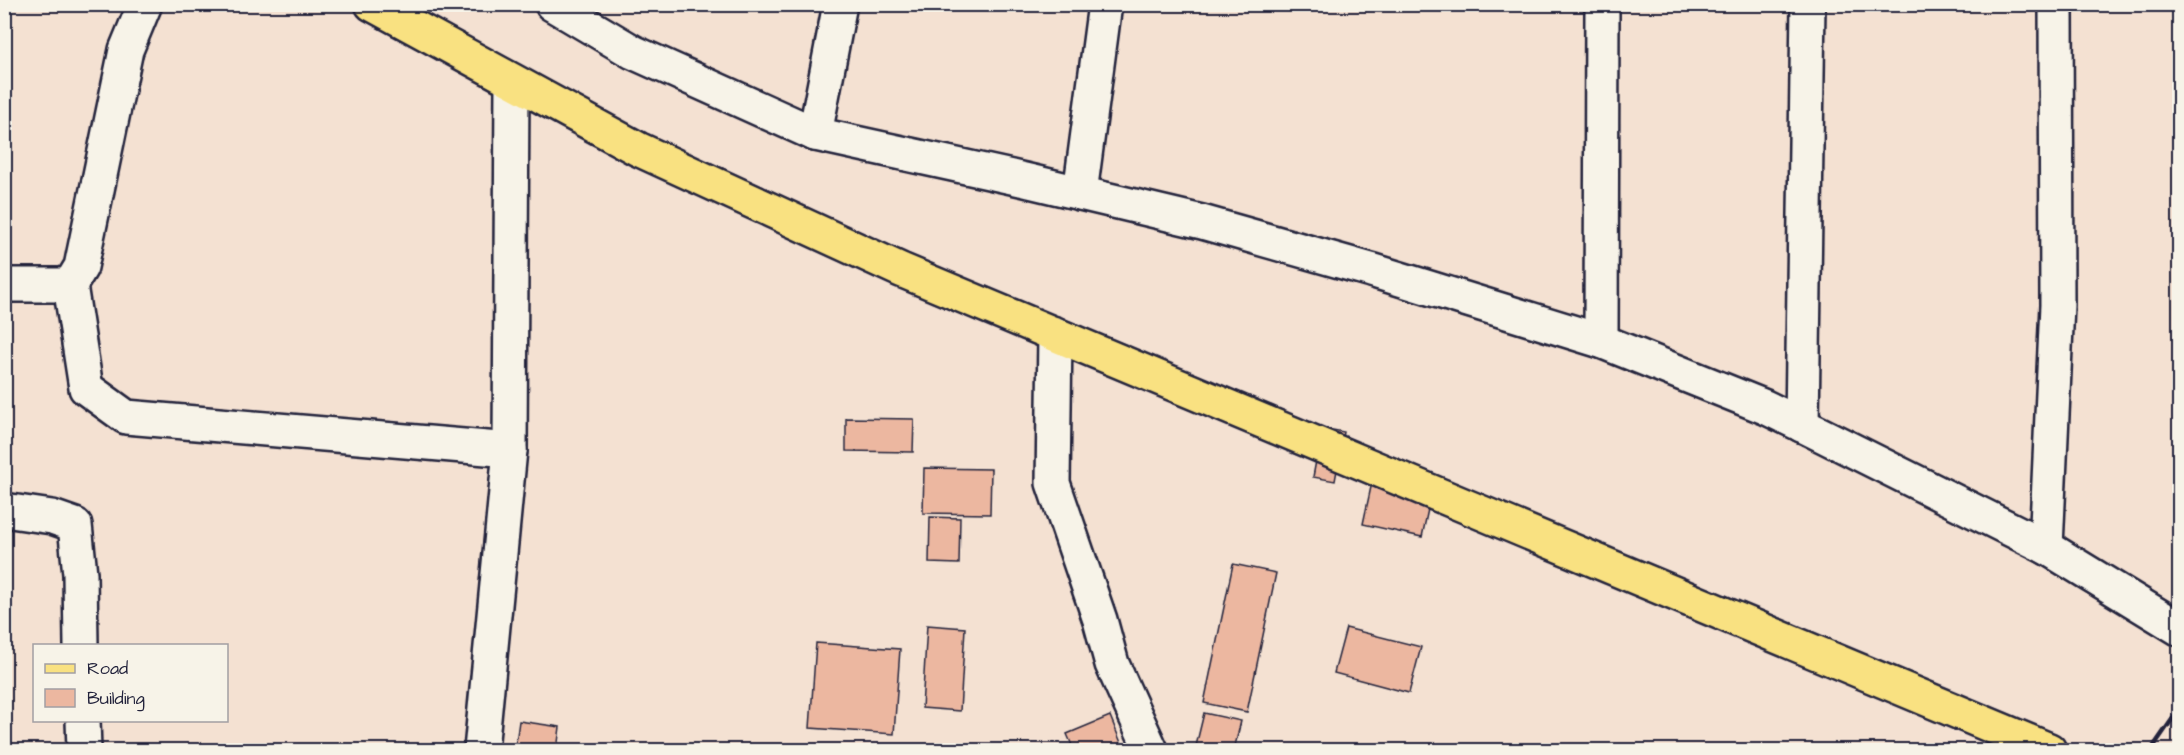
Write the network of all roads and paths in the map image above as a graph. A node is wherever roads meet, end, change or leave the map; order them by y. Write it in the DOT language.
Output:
graph roads {
  1 [pos="145,4"];
  2 [pos="372,4"];
  3 [pos="552,4"];
  4 [pos="840,4"];
  5 [pos="1105,4"];
  6 [pos="1602,4"];
  7 [pos="1808,4"];
  8 [pos="2056,4"];
  9 [pos="512,81"];
  10 [pos="815,134"];
  11 [pos="1080,193"];
  12 [pos="4,285"];
  13 [pos="70,285"];
  14 [pos="1054,334"];
  15 [pos="1601,341"];
  16 [pos="1802,424"];
  17 [pos="510,450"];
  18 [pos="4,510"];
  19 [pos="2046,547"];
  20 [pos="2180,629"];
  21 [pos="81,644"];
  22 [pos="82,722"];
  23 [pos="84,750"];
  24 [pos="481,750"];
  25 [pos="1151,750"];
  26 [pos="2049,750"];
  1 -- 13 [label="street"];
  2 -- 9 [label="main road"];
  3 -- 10 [label="street"];
  4 -- 10 [label="street"];
  5 -- 11 [label="street"];
  6 -- 15 [label="street"];
  7 -- 16 [label="street"];
  8 -- 19 [label="street"];
  9 -- 14 [label="main road"];
  9 -- 17 [label="street"];
  10 -- 11 [label="street"];
  11 -- 15 [label="street"];
  12 -- 13 [label="street"];
  13 -- 17 [label="street"];
  14 -- 25 [label="street"];
  14 -- 26 [label="main road"];
  15 -- 16 [label="street"];
  16 -- 19 [label="street"];
  17 -- 24 [label="street"];
  18 -- 21 [label="street"];
  19 -- 20 [label="street"];
  22 -- 23 [label="street"];
}
